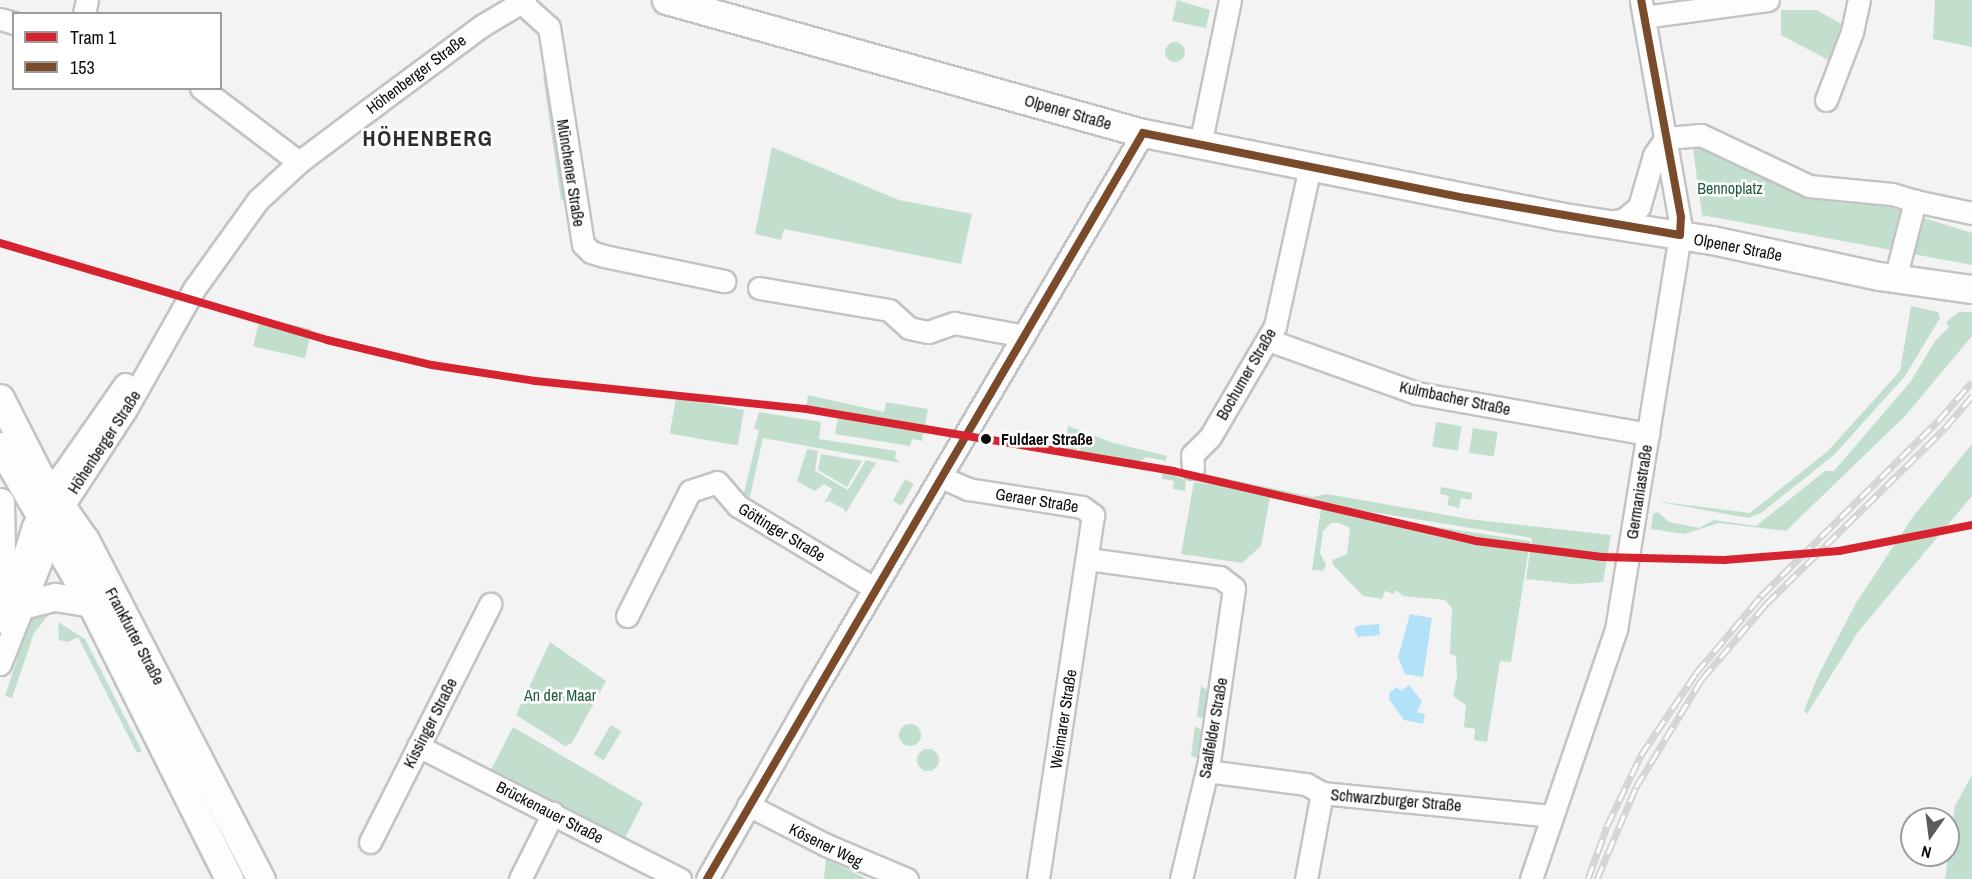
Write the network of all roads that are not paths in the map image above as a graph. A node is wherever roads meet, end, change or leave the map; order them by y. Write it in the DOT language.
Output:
graph roads {
  1 [pos="666,0"];
  2 [pos="1230,0"];
  3 [pos="1768,0"];
  4 [pos="1859,0"];
  5 [pos="524,2"];
  6 [pos="1643,9"];
  7 [pos="204,90"];
  8 [pos="1826,99"];
  9 [pos="1143,133"];
  10 [pos="1666,138"];
  11 [pos="1200,145"];
  12 [pos="299,162"];
  13 [pos="1310,166"];
  14 [pos="1915,201"];
  15 [pos="1972,213"];
  16 [pos="1605,222"];
  17 [pos="1680,235"];
  18 [pos="1895,279"];
  19 [pos="724,281"];
  20 [pos="759,288"];
  21 [pos="1972,289"];
  22 [pos="1024,336"];
  23 [pos="1268,340"];
  24 [pos="0,398"];
  25 [pos="1648,434"];
  26 [pos="0,446"];
  27 [pos="1193,468"];
  28 [pos="941,477"];
  29 [pos="0,502"];
  30 [pos="51,511"];
  31 [pos="1088,559"];
  32 [pos="874,588"];
  33 [pos="91,603"];
  34 [pos="490,604"];
  35 [pos="16,612"];
  36 [pos="627,616"];
  37 [pos="1,662"];
  38 [pos="192,742"];
  39 [pos="418,746"];
  40 [pos="166,754"];
  41 [pos="1207,771"];
  42 [pos="1322,793"];
  43 [pos="748,805"];
  44 [pos="553,813"];
  45 [pos="1551,816"];
  46 [pos="370,842"];
  47 [pos="894,877"];
  48 [pos="228,879"];
  49 [pos="261,879"];
  50 [pos="520,879"];
  51 [pos="680,879"];
  52 [pos="707,879"];
  53 [pos="1038,879"];
  54 [pos="1181,879"];
  55 [pos="1306,879"];
  56 [pos="1531,879"];
  1 -- 9 [label="main road, Olpener Straße"];
  2 -- 11 [label="street"];
  3 -- 6 [label="street"];
  4 -- 8 [label="street"];
  5 -- 12 [label="street, Höhenberger Straße"];
  5 -- 19 [label="street, Münchener Straße"];
  6 -- 10 [label="street, Germaniastraße"];
  7 -- 12 [label="street"];
  9 -- 11 [label="main road, Olpener Straße"];
  9 -- 22 [label="street"];
  10 -- 14 [label="street"];
  10 -- 16 [label="street"];
  10 -- 17 [label="street, Germaniastraße"];
  11 -- 13 [label="main road, Olpener Straße"];
  12 -- 30 [label="street, Höhenberger Straße"];
  13 -- 16 [label="main road, Olpener Straße"];
  13 -- 23 [label="street, Bochumer Straße"];
  14 -- 15 [label="street"];
  14 -- 18 [label="street"];
  16 -- 17 [label="main road, Olpener Straße"];
  17 -- 18 [label="main road, Olpener Straße"];
  17 -- 25 [label="street, Germaniastraße"];
  18 -- 21 [label="main road, Olpener Straße"];
  20 -- 22 [label="street"];
  22 -- 28 [label="street"];
  23 -- 25 [label="street, Kulmbacher Straße"];
  23 -- 27 [label="street, Bochumer Straße"];
  24 -- 30 [label="main road, Frankfurter Straße"];
  25 -- 45 [label="street, Germaniastraße"];
  26 -- 30 [label="main road, Frankfurter Straße"];
  28 -- 31 [label="street, Geraer Straße"];
  28 -- 32 [label="street"];
  29 -- 35 [label="main road"];
  30 -- 33 [label="main road, Frankfurter Straße"];
  30 -- 35 [label="street, Höhenberger Straße"];
  30 -- 38 [label="main road, Frankfurter Straße"];
  31 -- 41 [label="street, Saalfelder Straße"];
  31 -- 53 [label="street, Weimarer Straße"];
  32 -- 36 [label="street, Göttinger Straße"];
  32 -- 43 [label="street"];
  33 -- 35 [label="main road"];
  33 -- 40 [label="main road, Frankfurter Straße"];
  34 -- 39 [label="street, Kissinger Straße"];
  35 -- 37 [label="street, Höhenberger Straße"];
  38 -- 40 [label="main road"];
  38 -- 49 [label="main road, Frankfurter Straße"];
  39 -- 44 [label="street, Brückenauer Straße"];
  39 -- 46 [label="street, Kissinger Straße"];
  40 -- 48 [label="main road, Frankfurter Straße"];
  41 -- 42 [label="street, Schwarzburger Straße"];
  41 -- 54 [label="street, Saalfelder Straße"];
  42 -- 45 [label="street, Schwarzburger Straße"];
  42 -- 55 [label="street"];
  43 -- 47 [label="street, Kösener Weg"];
  43 -- 52 [label="street"];
  44 -- 50 [label="street"];
  44 -- 51 [label="street, Brückenauer Straße"];
  45 -- 56 [label="street, Germaniastraße"];
}
